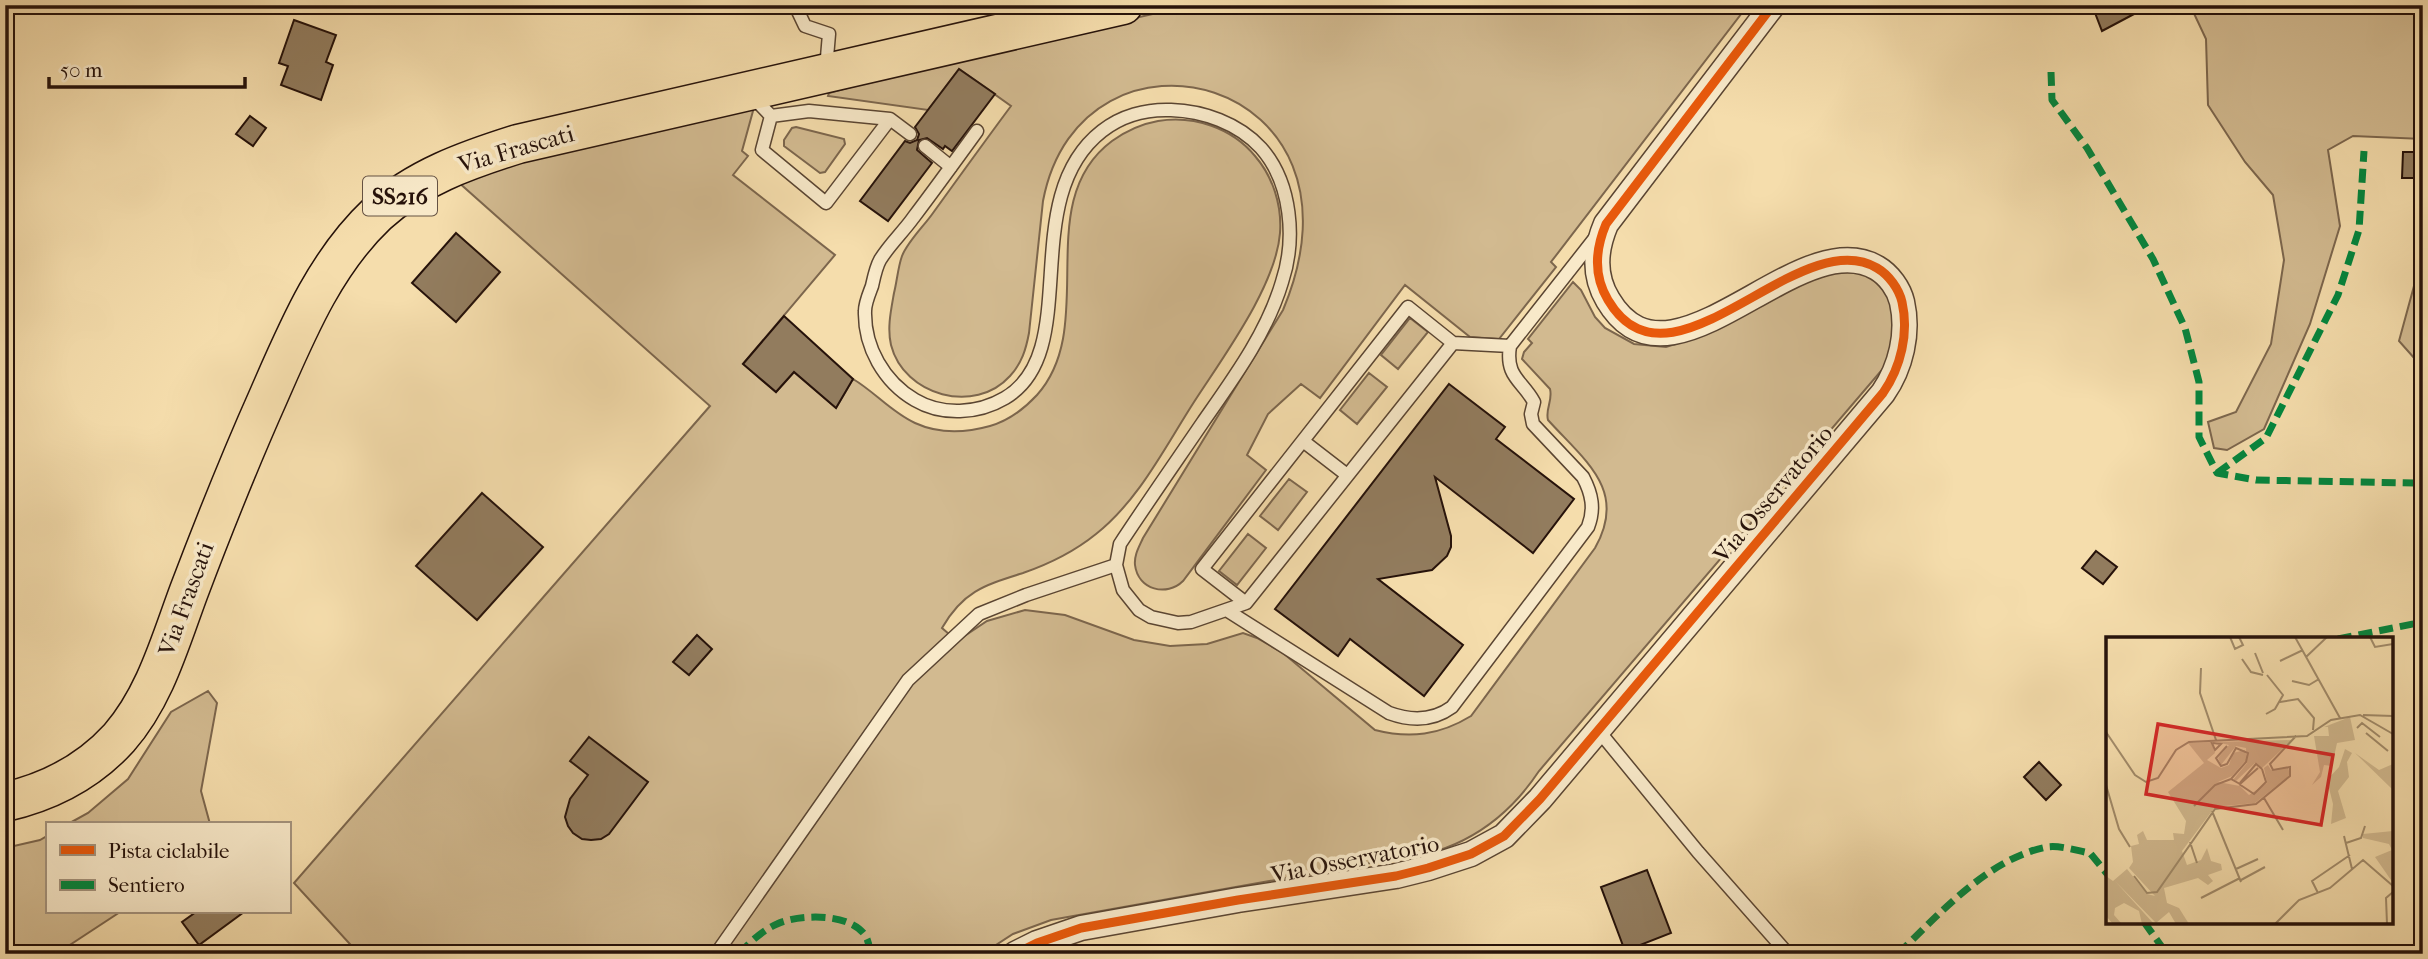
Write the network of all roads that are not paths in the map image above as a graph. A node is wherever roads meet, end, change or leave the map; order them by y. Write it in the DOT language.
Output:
graph roads {
  1 [pos="795,5"];
  2 [pos="1123,5"];
  3 [pos="1773,5"];
  4 [pos="825,73"];
  5 [pos="759,104"];
  6 [pos="890,119"];
  7 [pos="977,131"];
  8 [pos="910,134"];
  9 [pos="925,146"];
  10 [pos="951,167"];
  11 [pos="1606,224"];
  12 [pos="1453,343"];
  13 [pos="1510,346"];
  14 [pos="1303,441"];
  15 [pos="1347,475"];
  16 [pos="1116,565"];
  17 [pos="1246,603"];
  18 [pos="1228,611"];
  19 [pos="1598,730"];
  20 [pos="5,802"];
  21 [pos="716,954"];
  22 [pos="1015,954"];
  23 [pos="1788,954"];
  1 -- 4 [label="lane"];
  2 -- 4 [label="main road, Via Frascati / SS216"];
  3 -- 11 [label="street, Via Osservatorio"];
  4 -- 5 [label="main road, Via Frascati / SS216"];
  5 -- 6 [label="lane"];
  5 -- 6 [label="lane"];
  5 -- 20 [label="main road, Via Frascati / SS216"];
  6 -- 8 [label="lane"];
  7 -- 10 [label="lane"];
  9 -- 10 [label="lane"];
  10 -- 16 [label="lane"];
  11 -- 13 [label="lane"];
  11 -- 19 [label="street, Via Osservatorio"];
  12 -- 13 [label="lane"];
  12 -- 14 [label="lane"];
  12 -- 15 [label="lane"];
  13 -- 18 [label="lane"];
  14 -- 15 [label="lane"];
  14 -- 17 [label="lane"];
  15 -- 17 [label="lane"];
  16 -- 18 [label="lane"];
  16 -- 21 [label="lane"];
  17 -- 18 [label="lane"];
  19 -- 22 [label="street, Via Osservatorio"];
  19 -- 23 [label="lane"];
}
